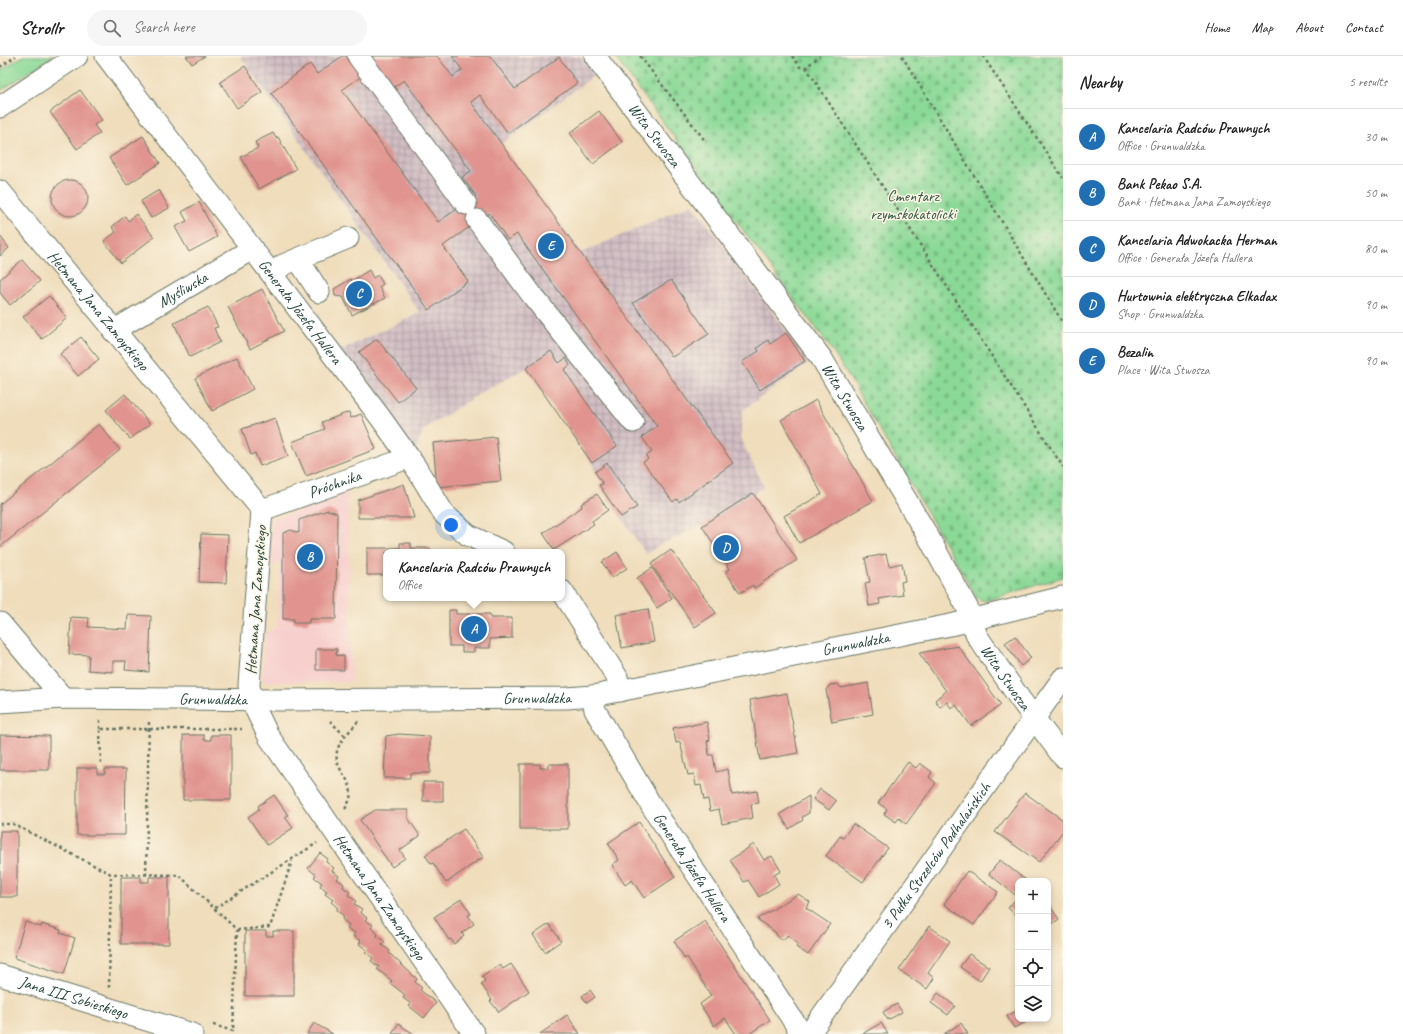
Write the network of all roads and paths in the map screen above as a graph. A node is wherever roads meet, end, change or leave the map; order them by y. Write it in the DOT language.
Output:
graph roads {
  1 [pos="16,56"];
  2 [pos="77,56"];
  3 [pos="106,56"];
  4 [pos="358,56"];
  5 [pos="595,56"];
  6 [pos="640,56"];
  7 [pos="792,56"];
  8 [pos="820,56"];
  9 [pos="902,56"];
  10 [pos="983,56"];
  11 [pos="0,67"];
  12 [pos="806,67"];
  13 [pos="0,107"];
  14 [pos="706,142"];
  15 [pos="1063,178"];
  16 [pos="0,191"];
  17 [pos="348,238"];
  18 [pos="252,249"];
  19 [pos="298,259"];
  20 [pos="272,274"];
  21 [pos="319,292"];
  22 [pos="1063,323"];
  23 [pos="113,331"];
  24 [pos="632,422"];
  25 [pos="408,458"];
  26 [pos="1063,467"];
  27 [pos="262,510"];
  28 [pos="498,549"];
  29 [pos="565,596"];
  30 [pos="1063,597"];
  31 [pos="971,621"];
  32 [pos="0,623"];
  33 [pos="1063,678"];
  34 [pos="620,691"];
  35 [pos="593,696"];
  36 [pos="63,698"];
  37 [pos="251,700"];
  38 [pos="0,702"];
  39 [pos="149,715"];
  40 [pos="328,718"];
  41 [pos="1035,718"];
  42 [pos="360,720"];
  43 [pos="248,729"];
  44 [pos="149,730"];
  45 [pos="346,737"];
  46 [pos="1063,757"];
  47 [pos="101,764"];
  48 [pos="0,824"];
  49 [pos="327,834"];
  50 [pos="292,860"];
  51 [pos="111,874"];
  52 [pos="146,875"];
  53 [pos="215,908"];
  54 [pos="236,930"];
  55 [pos="0,975"];
  56 [pos="109,992"];
  57 [pos="233,1031"];
  58 [pos="192,1034"];
  59 [pos="474,1034"];
  60 [pos="802,1034"];
  61 [pos="809,1034"];
  1 -- 11 [label="path"];
  2 -- 13 [label="street"];
  3 -- 18 [label="street, Generała Józefa Hallera"];
  4 -- 24 [label="street"];
  5 -- 31 [label="street, Wita Stwosza"];
  6 -- 14 [label="path"];
  7 -- 12 [label="path"];
  8 -- 12 [label="path"];
  9 -- 22 [label="path"];
  10 -- 15 [label="path"];
  12 -- 26 [label="path"];
  16 -- 23 [label="street, Hetmana Jana Zamoyskiego"];
  17 -- 19 [label="street"];
  18 -- 20 [label="street, Generała Józefa Hallera"];
  18 -- 23 [label="street, Myśliwska"];
  19 -- 20 [label="street"];
  19 -- 21 [label="street"];
  20 -- 25 [label="street, Generała Józefa Hallera"];
  23 -- 27 [label="street, Hetmana Jana Zamoyskiego"];
  25 -- 27 [label="street, Próchnika"];
  25 -- 28 [label="street, Generała Józefa Hallera"];
  27 -- 37 [label="street, Hetmana Jana Zamoyskiego"];
  29 -- 34 [label="street"];
  30 -- 31 [label="street, Grunwaldzka"];
  31 -- 34 [label="street, Grunwaldzka"];
  31 -- 41 [label="street, Wita Stwosza"];
  32 -- 36 [label="street"];
  33 -- 41 [label="street, 3 Pułku Strzelców Podhalańskich"];
  34 -- 35 [label="street, Grunwaldzka"];
  35 -- 37 [label="street, Grunwaldzka"];
  35 -- 60 [label="street, Generała Józefa Hallera"];
  36 -- 37 [label="street, Grunwaldzka"];
  36 -- 38 [label="street, Grunwaldzka"];
  37 -- 49 [label="street, Hetmana Jana Zamoyskiego"];
  39 -- 44 [label="path"];
  40 -- 45 [label="path"];
  41 -- 46 [label="street, Wita Stwosza"];
  41 -- 61 [label="street, 3 Pułku Strzelców Podhalańskich"];
  42 -- 45 [label="path"];
  43 -- 44 [label="path"];
  44 -- 47 [label="path"];
  44 -- 52 [label="path"];
  45 -- 49 [label="path"];
  48 -- 51 [label="path"];
  49 -- 50 [label="path"];
  49 -- 59 [label="street, Hetmana Jana Zamoyskiego"];
  50 -- 53 [label="path"];
  50 -- 54 [label="path"];
  51 -- 52 [label="path"];
  51 -- 56 [label="path"];
  52 -- 53 [label="path"];
  53 -- 54 [label="path"];
  54 -- 57 [label="path"];
  55 -- 58 [label="street, Jana III Sobieskiego"];
}
